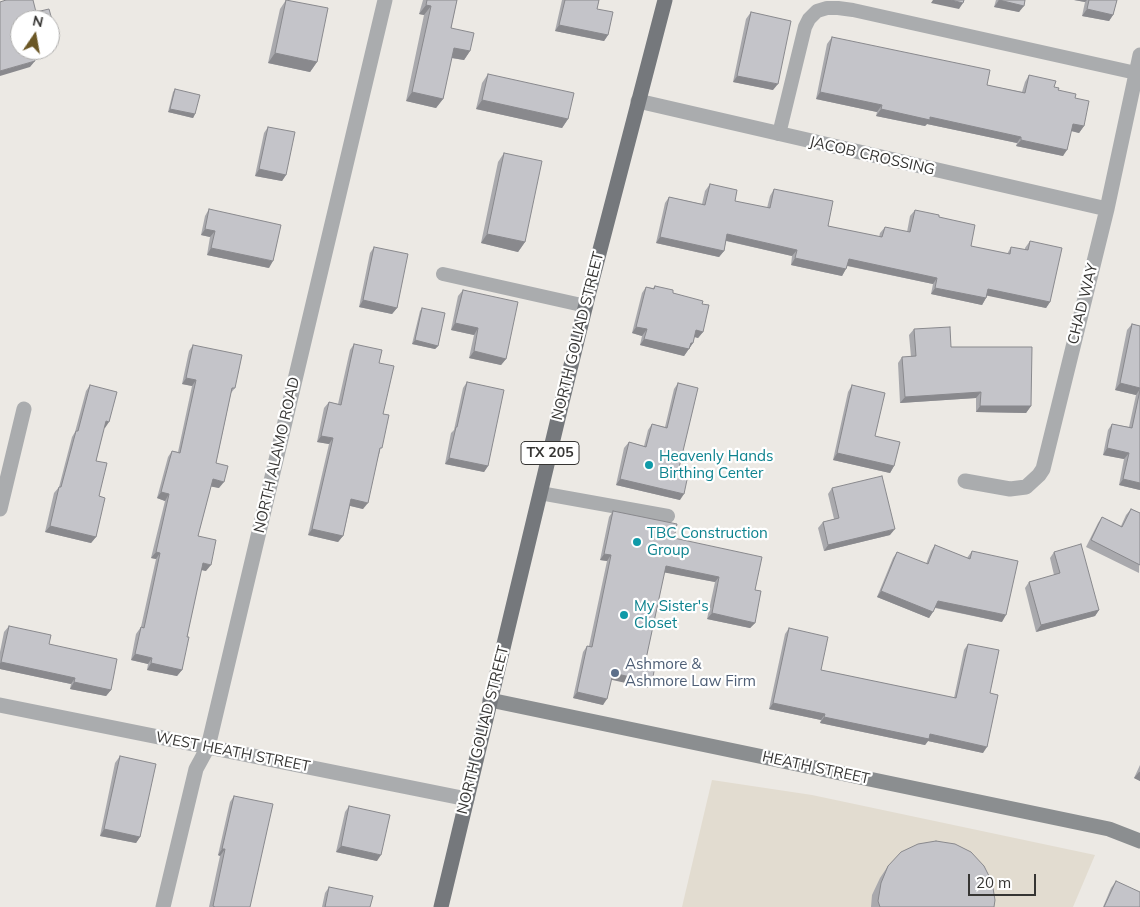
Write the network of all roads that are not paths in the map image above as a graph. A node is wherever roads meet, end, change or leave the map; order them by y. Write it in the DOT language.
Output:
graph roads {
  1 [pos="385,0"];
  2 [pos="664,0"];
  3 [pos="1140,55"];
  4 [pos="1136,73"];
  5 [pos="638,101"];
  6 [pos="779,134"];
  7 [pos="1107,209"];
  8 [pos="443,274"];
  9 [pos="586,306"];
  10 [pos="24,409"];
  11 [pos="965,481"];
  12 [pos="540,493"];
  13 [pos="0,509"];
  14 [pos="668,516"];
  15 [pos="490,700"];
  16 [pos="0,705"];
  17 [pos="208,747"];
  18 [pos="467,799"];
  19 [pos="1140,841"];
  20 [pos="163,907"];
  21 [pos="440,907"];
  1 -- 17 [label="street, NORTH ALAMO ROAD"];
  2 -- 5 [label="main road, NORTH GOLIAD STREET / TX 205"];
  3 -- 4 [label="street, CHAD WAY"];
  4 -- 6 [label="lane"];
  4 -- 7 [label="street, CHAD WAY"];
  5 -- 6 [label="street, JACOB CROSSING"];
  5 -- 9 [label="main road, NORTH GOLIAD STREET / TX 205"];
  6 -- 7 [label="street, JACOB CROSSING"];
  7 -- 11 [label="street, CHAD WAY"];
  8 -- 9 [label="lane"];
  9 -- 12 [label="main road, NORTH GOLIAD STREET / TX 205"];
  10 -- 13 [label="street"];
  12 -- 14 [label="lane"];
  12 -- 15 [label="main road, NORTH GOLIAD STREET / TX 205"];
  15 -- 18 [label="main road, NORTH GOLIAD STREET / TX 205"];
  15 -- 19 [label="street, HEATH STREET"];
  16 -- 17 [label="street, WEST HEATH STREET"];
  17 -- 18 [label="street, WEST HEATH STREET"];
  17 -- 20 [label="street, NORTH ALAMO ROAD"];
  18 -- 21 [label="main road, NORTH GOLIAD STREET / TX 205"];
}
